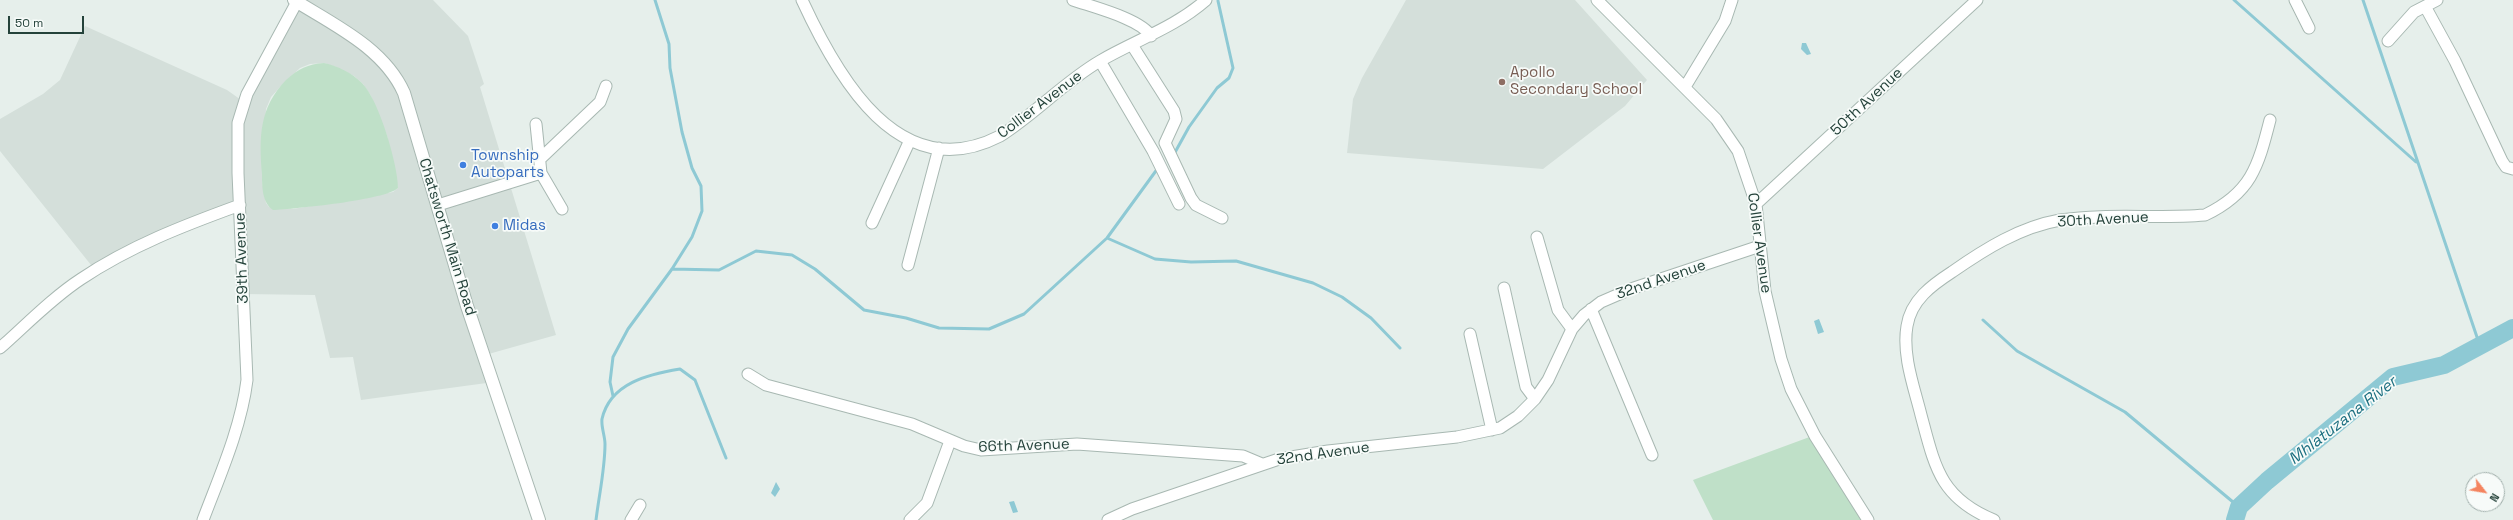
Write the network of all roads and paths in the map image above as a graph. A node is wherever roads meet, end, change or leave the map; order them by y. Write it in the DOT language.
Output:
graph roads {
  1 [pos="802,0"];
  2 [pos="1073,0"];
  3 [pos="1206,0"];
  4 [pos="1596,0"];
  5 [pos="1732,0"];
  6 [pos="1978,0"];
  7 [pos="2295,0"];
  8 [pos="2437,0"];
  9 [pos="296,1"];
  10 [pos="2426,8"];
  11 [pos="2309,28"];
  12 [pos="1151,36"];
  13 [pos="2388,42"];
  14 [pos="1132,45"];
  15 [pos="1100,61"];
  16 [pos="606,86"];
  17 [pos="1685,87"];
  18 [pos="2270,120"];
  19 [pos="536,124"];
  20 [pos="910,140"];
  21 [pos="939,148"];
  22 [pos="540,159"];
  23 [pos="2513,169"];
  24 [pos="541,173"];
  25 [pos="1179,204"];
  26 [pos="1756,204"];
  27 [pos="240,205"];
  28 [pos="438,206"];
  29 [pos="562,208"];
  30 [pos="1222,218"];
  31 [pos="872,223"];
  32 [pos="1538,237"];
  33 [pos="1760,246"];
  34 [pos="908,265"];
  35 [pos="1504,288"];
  36 [pos="1591,309"];
  37 [pos="1572,329"];
  38 [pos="1470,334"];
  39 [pos="0,348"];
  40 [pos="748,374"];
  41 [pos="1536,399"];
  42 [pos="1492,430"];
  43 [pos="950,441"];
  44 [pos="1652,455"];
  45 [pos="1262,464"];
  46 [pos="640,505"];
  47 [pos="202,520"];
  48 [pos="539,520"];
  49 [pos="631,520"];
  50 [pos="910,520"];
  51 [pos="1108,520"];
  52 [pos="1868,520"];
  53 [pos="1994,520"];
  1 -- 20 [label="street, Collier Avenue"];
  2 -- 12 [label="street"];
  3 -- 12 [label="street, Collier Avenue"];
  4 -- 17 [label="street, Collier Avenue"];
  5 -- 17 [label="street"];
  6 -- 26 [label="street, 50th Avenue"];
  7 -- 11 [label="street"];
  8 -- 10 [label="street"];
  9 -- 27 [label="street, 39th Avenue"];
  9 -- 28 [label="street, Chatsworth Main Road"];
  10 -- 13 [label="street"];
  10 -- 23 [label="street"];
  12 -- 14 [label="street, Collier Avenue"];
  14 -- 15 [label="street, Collier Avenue"];
  14 -- 30 [label="street"];
  15 -- 21 [label="street, Collier Avenue"];
  15 -- 25 [label="street"];
  16 -- 22 [label="street"];
  17 -- 26 [label="street, Collier Avenue"];
  18 -- 53 [label="street, 30th Avenue"];
  19 -- 22 [label="street"];
  20 -- 21 [label="street, Collier Avenue"];
  20 -- 31 [label="street"];
  21 -- 34 [label="street"];
  22 -- 24 [label="street"];
  24 -- 28 [label="street"];
  24 -- 29 [label="street"];
  26 -- 33 [label="street, Collier Avenue"];
  27 -- 39 [label="street"];
  27 -- 47 [label="street, 39th Avenue"];
  28 -- 48 [label="street, Chatsworth Main Road"];
  32 -- 37 [label="street"];
  33 -- 36 [label="street, 32nd Avenue"];
  33 -- 52 [label="street, Collier Avenue"];
  35 -- 41 [label="street"];
  36 -- 37 [label="street, 32nd Avenue"];
  36 -- 44 [label="street"];
  37 -- 41 [label="street, 32nd Avenue"];
  38 -- 42 [label="street"];
  40 -- 43 [label="street, 66th Avenue"];
  41 -- 42 [label="street, 32nd Avenue"];
  42 -- 45 [label="street, 32nd Avenue"];
  43 -- 45 [label="street, 66th Avenue"];
  43 -- 50 [label="street"];
  45 -- 51 [label="street, 32nd Avenue"];
  46 -- 49 [label="street"];
}
